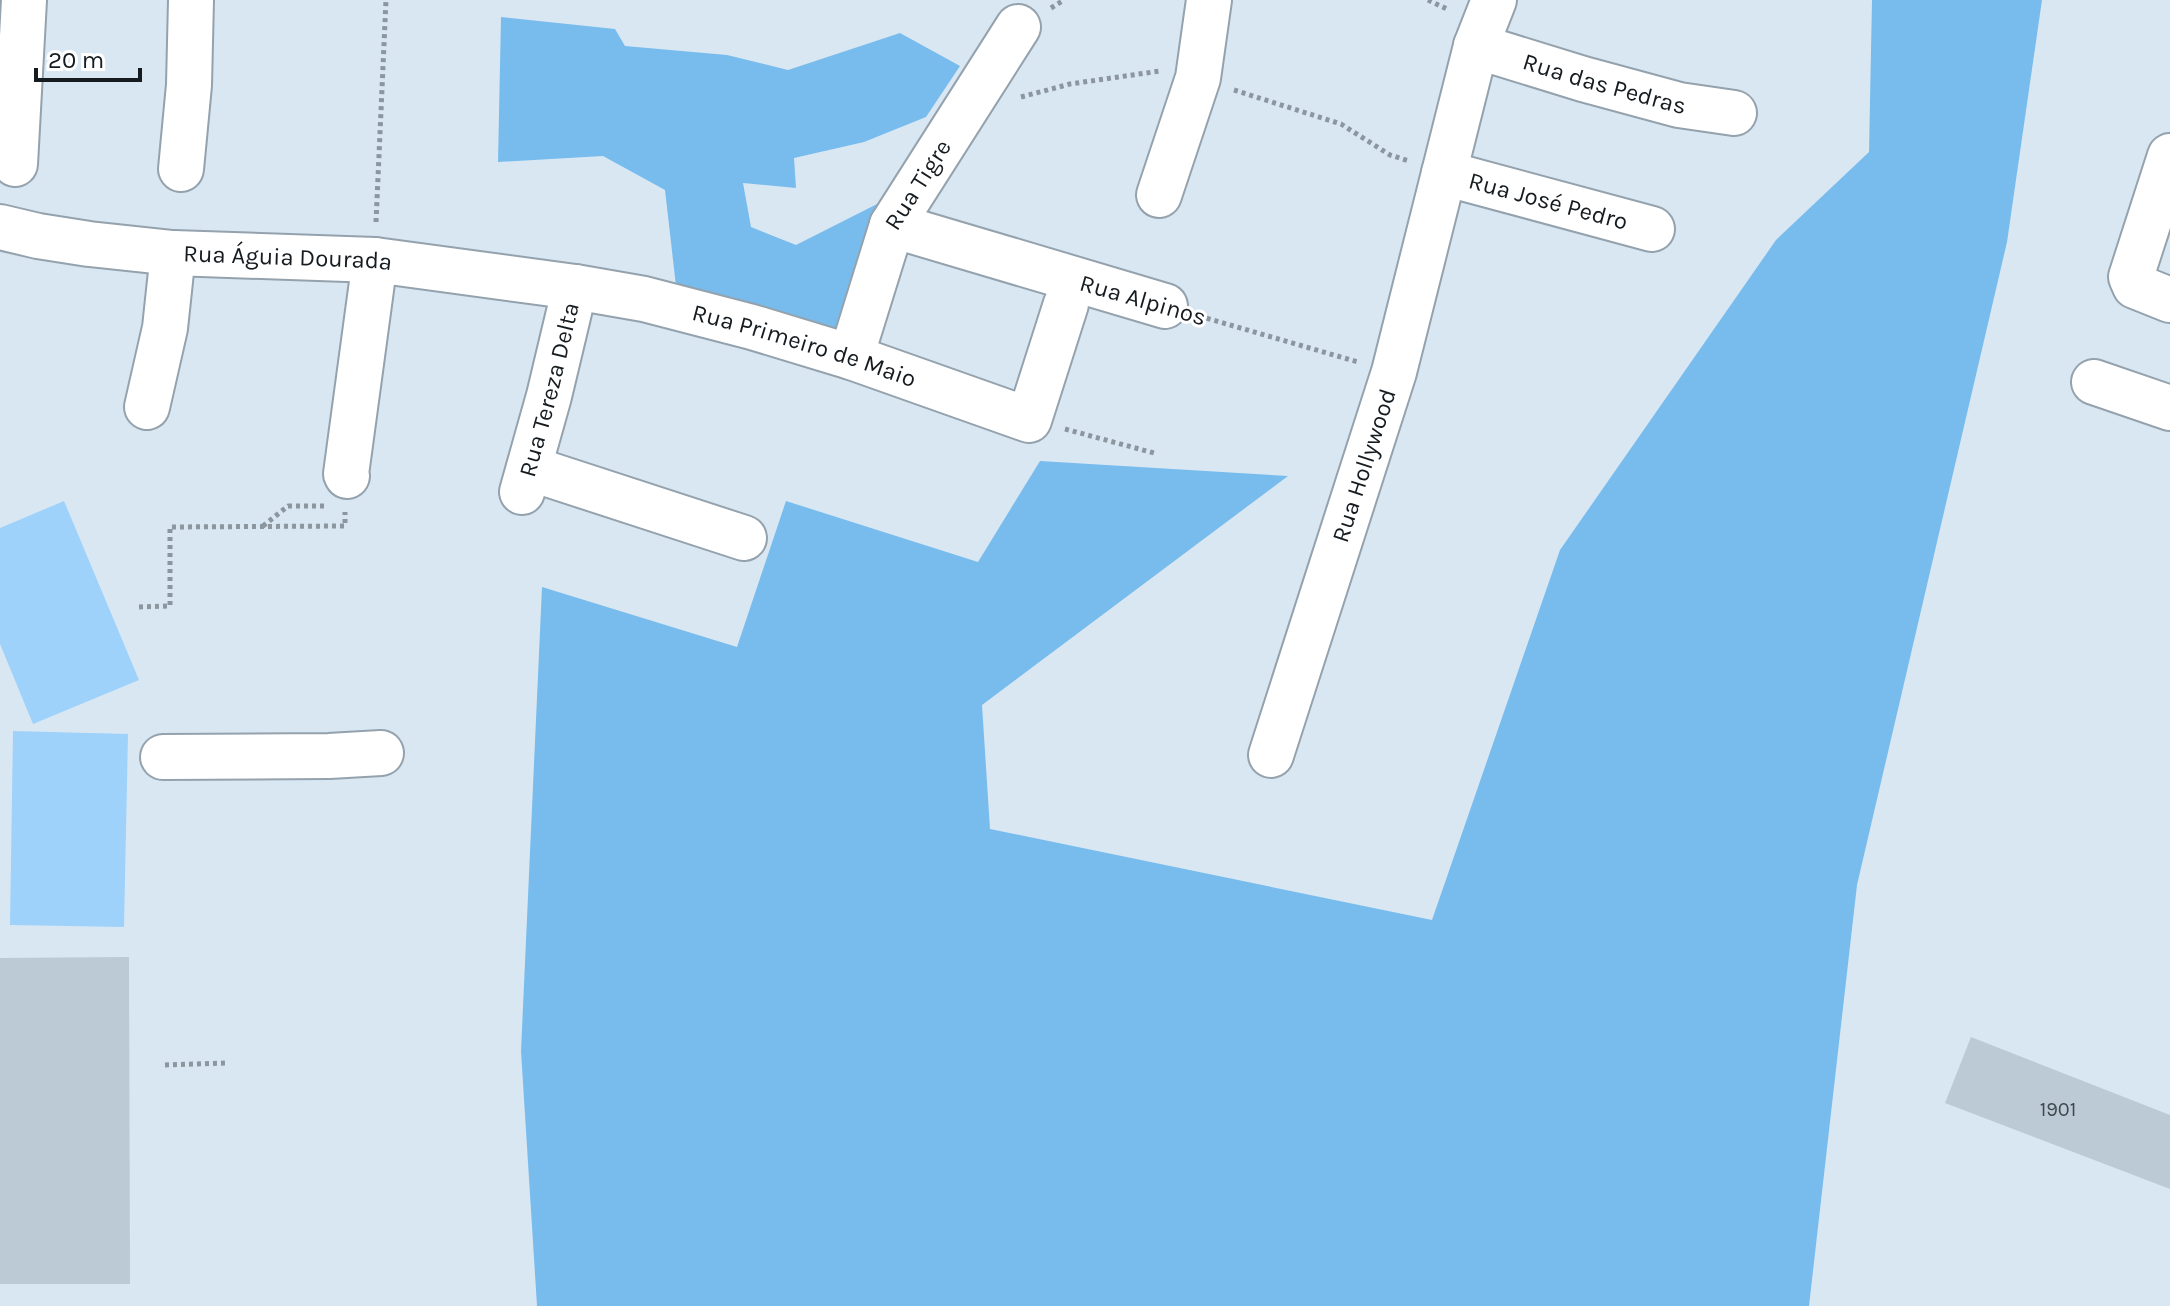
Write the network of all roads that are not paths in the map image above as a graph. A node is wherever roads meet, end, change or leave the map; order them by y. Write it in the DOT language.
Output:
graph roads {
  1 [pos="24,0"];
  2 [pos="191,0"];
  3 [pos="1209,0"];
  4 [pos="1494,0"];
  5 [pos="1018,27"];
  6 [pos="1476,46"];
  7 [pos="1734,113"];
  8 [pos="2170,156"];
  9 [pos="15,164"];
  10 [pos="181,169"];
  11 [pos="1444,173"];
  12 [pos="1159,195"];
  13 [pos="892,225"];
  14 [pos="0,227"];
  15 [pos="1652,229"];
  16 [pos="173,253"];
  17 [pos="375,260"];
  18 [pos="575,287"];
  19 [pos="2170,300"];
  20 [pos="1066,304"];
  21 [pos="1165,306"];
  22 [pos="851,357"];
  23 [pos="2094,382"];
  24 [pos="147,407"];
  25 [pos="2170,408"];
  26 [pos="339,491"];
  27 [pos="744,538"];
  28 [pos="381,753"];
  29 [pos="1271,755"];
  30 [pos="163,757"];
  1 -- 9 [label="street"];
  2 -- 10 [label="street"];
  3 -- 12 [label="street"];
  4 -- 6 [label="street, Rua Hollywood"];
  5 -- 13 [label="street, Rua Tigre"];
  6 -- 7 [label="street, Rua das Pedras"];
  6 -- 11 [label="street, Rua Hollywood"];
  8 -- 19 [label="street"];
  11 -- 15 [label="street, Rua José Pedro"];
  11 -- 29 [label="street, Rua Hollywood"];
  13 -- 21 [label="street, Rua Alpinos"];
  13 -- 22 [label="street, Rua Tigre"];
  14 -- 16 [label="street, Rua Águia Dourada"];
  16 -- 17 [label="street, Rua Águia Dourada"];
  16 -- 24 [label="street"];
  17 -- 18 [label="street, Rua Águia Dourada"];
  17 -- 26 [label="street"];
  18 -- 22 [label="street, Rua Primeiro de Maio"];
  18 -- 27 [label="street, Rua Tereza Delta"];
  20 -- 22 [label="street, Rua Primeiro de Maio"];
  23 -- 25 [label="street"];
  28 -- 30 [label="street"];
}
